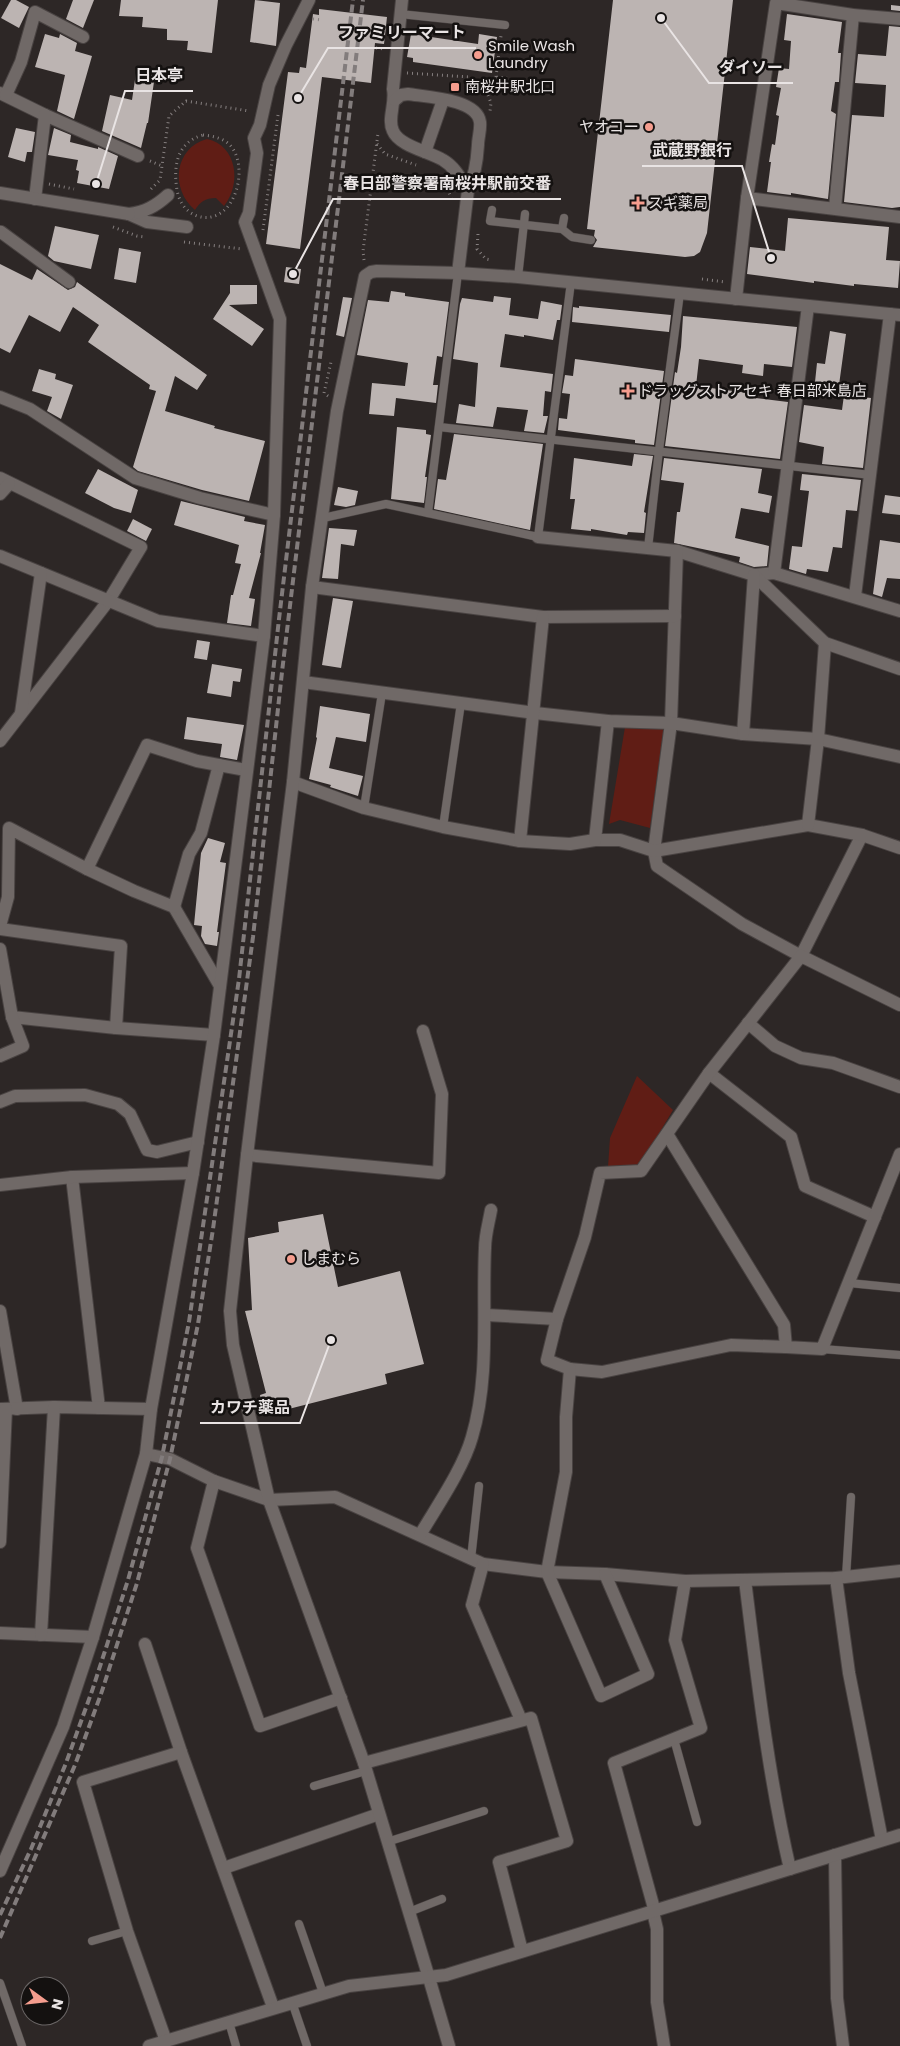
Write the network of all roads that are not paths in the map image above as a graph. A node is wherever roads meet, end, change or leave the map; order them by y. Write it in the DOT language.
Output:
graph roads {
  1 [pos="402,0"];
  2 [pos="311,6"];
  3 [pos="400,14"];
  4 [pos="853,15"];
  5 [pos="900,18"];
  6 [pos="504,25"];
  7 [pos="83,37"];
  8 [pos="3,94"];
  9 [pos="395,100"];
  10 [pos="443,100"];
  11 [pos="45,115"];
  12 [pos="426,152"];
  13 [pos="138,156"];
  14 [pos="468,190"];
  15 [pos="0,193"];
  16 [pos="168,195"];
  17 [pos="747,198"];
  18 [pos="35,199"];
  19 [pos="835,208"];
  20 [pos="492,210"];
  21 [pos="129,214"];
  22 [pos="525,214"];
  23 [pos="900,217"];
  24 [pos="564,218"];
  25 [pos="524,225"];
  26 [pos="187,228"];
  27 [pos="562,229"];
  28 [pos="0,233"];
  29 [pos="591,240"];
  30 [pos="458,273"];
  31 [pos="518,277"];
  32 [pos="69,282"];
  33 [pos="571,282"];
  34 [pos="680,293"];
  35 [pos="736,299"];
  36 [pos="808,306"];
  37 [pos="895,315"];
  38 [pos="0,397"];
  39 [pos="439,427"];
  40 [pos="551,439"];
  41 [pos="659,450"];
  42 [pos="786,466"];
  43 [pos="871,475"];
  44 [pos="4,481"];
  45 [pos="0,494"];
  46 [pos="428,513"];
  47 [pos="274,515"];
  48 [pos="323,518"];
  49 [pos="538,537"];
  50 [pos="648,548"];
  51 [pos="677,551"];
  52 [pos="0,556"];
  53 [pos="42,573"];
  54 [pos="774,573"];
  55 [pos="754,575"];
  56 [pos="312,587"];
  57 [pos="856,596"];
  58 [pos="109,600"];
  59 [pos="900,611"];
  60 [pos="675,616"];
  61 [pos="543,617"];
  62 [pos="264,636"];
  63 [pos="825,643"];
  64 [pos="900,669"];
  65 [pos="303,682"];
  66 [pos="382,693"];
  67 [pos="461,703"];
  68 [pos="534,713"];
  69 [pos="20,715"];
  70 [pos="608,721"];
  71 [pos="671,723"];
  72 [pos="743,734"];
  73 [pos="2,735"];
  74 [pos="818,739"];
  75 [pos="900,757"];
  76 [pos="219,765"];
  77 [pos="246,770"];
  78 [pos="292,782"];
  79 [pos="364,808"];
  80 [pos="808,825"];
  81 [pos="443,828"];
  82 [pos="862,835"];
  83 [pos="595,840"];
  84 [pos="520,841"];
  85 [pos="900,848"];
  86 [pos="654,851"];
  87 [pos="88,869"];
  88 [pos="174,907"];
  89 [pos="0,928"];
  90 [pos="0,949"];
  91 [pos="801,956"];
  92 [pos="220,986"];
  93 [pos="900,1005"];
  94 [pos="12,1016"];
  95 [pos="748,1023"];
  96 [pos="116,1028"];
  97 [pos="423,1031"];
  98 [pos="214,1035"];
  99 [pos="0,1056"];
  100 [pos="709,1073"];
  101 [pos="900,1087"];
  102 [pos="0,1102"];
  103 [pos="667,1134"];
  104 [pos="198,1142"];
  105 [pos="900,1154"];
  106 [pos="247,1155"];
  107 [pos="193,1173"];
  108 [pos="72,1177"];
  109 [pos="0,1185"];
  110 [pos="490,1210"];
  111 [pos="874,1218"];
  112 [pos="849,1283"];
  113 [pos="900,1288"];
  114 [pos="0,1311"];
  115 [pos="486,1314"];
  116 [pos="557,1319"];
  117 [pos="786,1347"];
  118 [pos="822,1349"];
  119 [pos="900,1355"];
  120 [pos="570,1369"];
  121 [pos="54,1407"];
  122 [pos="99,1408"];
  123 [pos="8,1409"];
  124 [pos="151,1409"];
  125 [pos="146,1454"];
  126 [pos="214,1481"];
  127 [pos="479,1486"];
  128 [pos="851,1497"];
  129 [pos="269,1500"];
  130 [pos="420,1535"];
  131 [pos="0,1542"];
  132 [pos="477,1561"];
  133 [pos="900,1571"];
  134 [pos="547,1572"];
  135 [pos="605,1574"];
  136 [pos="841,1578"];
  137 [pos="745,1580"];
  138 [pos="685,1581"];
  139 [pos="0,1633"];
  140 [pos="41,1635"];
  141 [pos="93,1637"];
  142 [pos="145,1644"];
  143 [pos="341,1698"];
  144 [pos="521,1720"];
  145 [pos="674,1739"];
  146 [pos="181,1752"];
  147 [pos="365,1767"];
  148 [pos="314,1786"];
  149 [pos="484,1811"];
  150 [pos="379,1814"];
  151 [pos="697,1822"];
  152 [pos="900,1835"];
  153 [pos="882,1840"];
  154 [pos="387,1842"];
  155 [pos="835,1855"];
  156 [pos="224,1868"];
  157 [pos="790,1868"];
  158 [pos="0,1871"];
  159 [pos="442,1899"];
  160 [pos="409,1912"];
  161 [pos="654,1912"];
  162 [pos="299,1924"];
  163 [pos="127,1930"];
  164 [pos="92,1941"];
  165 [pos="522,1951"];
  166 [pos="429,1978"];
  167 [pos="0,1983"];
  168 [pos="323,1992"];
  169 [pos="292,2002"];
  170 [pos="273,2008"];
  171 [pos="229,2022"];
  172 [pos="174,2041"];
  173 [pos="22,2046"];
  174 [pos="149,2046"];
  175 [pos="236,2046"];
  176 [pos="307,2046"];
  177 [pos="449,2046"];
  178 [pos="664,2046"];
  179 [pos="843,2046"];
  1 -- 3 [label="street"];
  2 -- 47 [label="street"];
  3 -- 6 [label="lane"];
  3 -- 9 [label="street"];
  4 -- 5 [label="street"];
  4 -- 17 [label="street"];
  4 -- 19 [label="street"];
  7 -- 8 [label="street"];
  8 -- 11 [label="street"];
  9 -- 10 [label="street"];
  9 -- 12 [label="street"];
  10 -- 12 [label="street"];
  10 -- 14 [label="street"];
  11 -- 13 [label="street"];
  11 -- 18 [label="street"];
  12 -- 14 [label="street"];
  14 -- 30 [label="street"];
  15 -- 18 [label="street"];
  16 -- 21 [label="street"];
  17 -- 19 [label="street"];
  17 -- 35 [label="street"];
  18 -- 21 [label="street"];
  19 -- 23 [label="street"];
  20 -- 25 [label="lane"];
  21 -- 26 [label="street"];
  22 -- 25 [label="lane"];
  24 -- 27 [label="lane"];
  25 -- 27 [label="lane"];
  25 -- 31 [label="lane"];
  27 -- 29 [label="lane"];
  28 -- 32 [label="street"];
  30 -- 31 [label="street"];
  30 -- 39 [label="lane"];
  30 -- 48 [label="street"];
  31 -- 33 [label="street"];
  33 -- 34 [label="street"];
  33 -- 40 [label="lane"];
  34 -- 35 [label="street"];
  34 -- 41 [label="lane"];
  35 -- 36 [label="street"];
  36 -- 37 [label="street"];
  36 -- 42 [label="street"];
  37 -- 43 [label="street"];
  38 -- 47 [label="street"];
  39 -- 40 [label="lane"];
  39 -- 46 [label="lane"];
  40 -- 41 [label="lane"];
  40 -- 49 [label="lane"];
  41 -- 42 [label="lane"];
  41 -- 50 [label="lane"];
  42 -- 43 [label="lane"];
  42 -- 54 [label="street"];
  43 -- 57 [label="street"];
  44 -- 45 [label="street"];
  44 -- 58 [label="street"];
  46 -- 48 [label="lane"];
  46 -- 49 [label="lane"];
  47 -- 62 [label="street"];
  48 -- 56 [label="street"];
  49 -- 50 [label="street"];
  50 -- 51 [label="street"];
  51 -- 55 [label="street"];
  51 -- 60 [label="street"];
  52 -- 53 [label="street"];
  53 -- 58 [label="street"];
  53 -- 69 [label="street"];
  54 -- 55 [label="street"];
  54 -- 57 [label="street"];
  55 -- 63 [label="street"];
  55 -- 72 [label="street"];
  56 -- 61 [label="street"];
  56 -- 65 [label="street"];
  57 -- 59 [label="street"];
  58 -- 62 [label="street"];
  58 -- 69 [label="street"];
  60 -- 61 [label="street"];
  60 -- 71 [label="street"];
  61 -- 68 [label="street"];
  62 -- 77 [label="street"];
  63 -- 64 [label="street"];
  63 -- 74 [label="street"];
  65 -- 66 [label="street"];
  65 -- 78 [label="street"];
  66 -- 67 [label="street"];
  66 -- 79 [label="lane"];
  67 -- 68 [label="street"];
  67 -- 81 [label="lane"];
  68 -- 70 [label="street"];
  68 -- 84 [label="street"];
  69 -- 73 [label="street"];
  70 -- 71 [label="street"];
  70 -- 83 [label="street"];
  71 -- 72 [label="street"];
  71 -- 86 [label="street"];
  72 -- 74 [label="street"];
  74 -- 75 [label="street"];
  74 -- 80 [label="street"];
  76 -- 77 [label="street"];
  76 -- 87 [label="street"];
  76 -- 88 [label="street"];
  77 -- 92 [label="street"];
  78 -- 79 [label="street"];
  78 -- 106 [label="street"];
  79 -- 81 [label="street"];
  80 -- 82 [label="street"];
  80 -- 86 [label="street"];
  81 -- 84 [label="street"];
  82 -- 85 [label="street"];
  82 -- 91 [label="street"];
  83 -- 84 [label="street"];
  83 -- 86 [label="street"];
  86 -- 91 [label="street"];
  87 -- 88 [label="street"];
  87 -- 89 [label="street"];
  88 -- 92 [label="street"];
  89 -- 96 [label="street"];
  90 -- 94 [label="street"];
  91 -- 93 [label="street"];
  91 -- 95 [label="street"];
  92 -- 98 [label="street"];
  94 -- 96 [label="street"];
  94 -- 99 [label="street"];
  95 -- 100 [label="street"];
  95 -- 101 [label="street"];
  96 -- 98 [label="street"];
  97 -- 106 [label="street"];
  98 -- 104 [label="street"];
  100 -- 103 [label="street"];
  100 -- 111 [label="street"];
  102 -- 104 [label="street"];
  103 -- 116 [label="street"];
  103 -- 117 [label="street"];
  104 -- 107 [label="street"];
  105 -- 111 [label="street"];
  106 -- 129 [label="street"];
  107 -- 108 [label="street"];
  107 -- 124 [label="street"];
  108 -- 109 [label="street"];
  108 -- 122 [label="street"];
  110 -- 115 [label="street"];
  111 -- 112 [label="street"];
  112 -- 113 [label="lane"];
  112 -- 118 [label="street"];
  114 -- 123 [label="street"];
  115 -- 116 [label="street"];
  115 -- 130 [label="street"];
  116 -- 120 [label="street"];
  117 -- 118 [label="street"];
  117 -- 120 [label="street"];
  118 -- 119 [label="lane"];
  120 -- 134 [label="street"];
  121 -- 122 [label="street"];
  121 -- 123 [label="street"];
  121 -- 140 [label="street"];
  122 -- 124 [label="street"];
  123 -- 131 [label="street"];
  124 -- 125 [label="street"];
  125 -- 126 [label="street"];
  125 -- 141 [label="street"];
  126 -- 129 [label="street"];
  126 -- 143 [label="street"];
  127 -- 132 [label="lane"];
  128 -- 136 [label="lane"];
  129 -- 130 [label="street"];
  129 -- 143 [label="street"];
  130 -- 132 [label="street"];
  132 -- 134 [label="street"];
  132 -- 144 [label="street"];
  133 -- 136 [label="street"];
  134 -- 135 [label="street"];
  134 -- 135 [label="street"];
  135 -- 138 [label="street"];
  136 -- 137 [label="street"];
  136 -- 153 [label="street"];
  137 -- 138 [label="street"];
  137 -- 157 [label="street"];
  138 -- 145 [label="street"];
  139 -- 140 [label="street"];
  140 -- 141 [label="street"];
  141 -- 158 [label="street"];
  142 -- 146 [label="street"];
  143 -- 147 [label="street"];
  144 -- 147 [label="street"];
  144 -- 165 [label="street"];
  145 -- 151 [label="lane"];
  145 -- 161 [label="street"];
  146 -- 156 [label="street"];
  146 -- 163 [label="street"];
  147 -- 148 [label="lane"];
  147 -- 150 [label="street"];
  149 -- 154 [label="lane"];
  150 -- 154 [label="street"];
  150 -- 156 [label="street"];
  152 -- 153 [label="street"];
  153 -- 155 [label="street"];
  154 -- 160 [label="street"];
  155 -- 157 [label="street"];
  155 -- 179 [label="street"];
  156 -- 170 [label="street"];
  157 -- 161 [label="street"];
  159 -- 160 [label="lane"];
  160 -- 166 [label="street"];
  161 -- 165 [label="street"];
  161 -- 178 [label="street"];
  162 -- 168 [label="lane"];
  163 -- 164 [label="lane"];
  163 -- 172 [label="street"];
  165 -- 166 [label="street"];
  166 -- 168 [label="street"];
  166 -- 177 [label="street"];
  167 -- 173 [label="lane"];
  168 -- 169 [label="street"];
  169 -- 170 [label="street"];
  169 -- 176 [label="lane"];
  170 -- 171 [label="street"];
  171 -- 172 [label="street"];
  171 -- 175 [label="lane"];
  172 -- 174 [label="street"];
}
